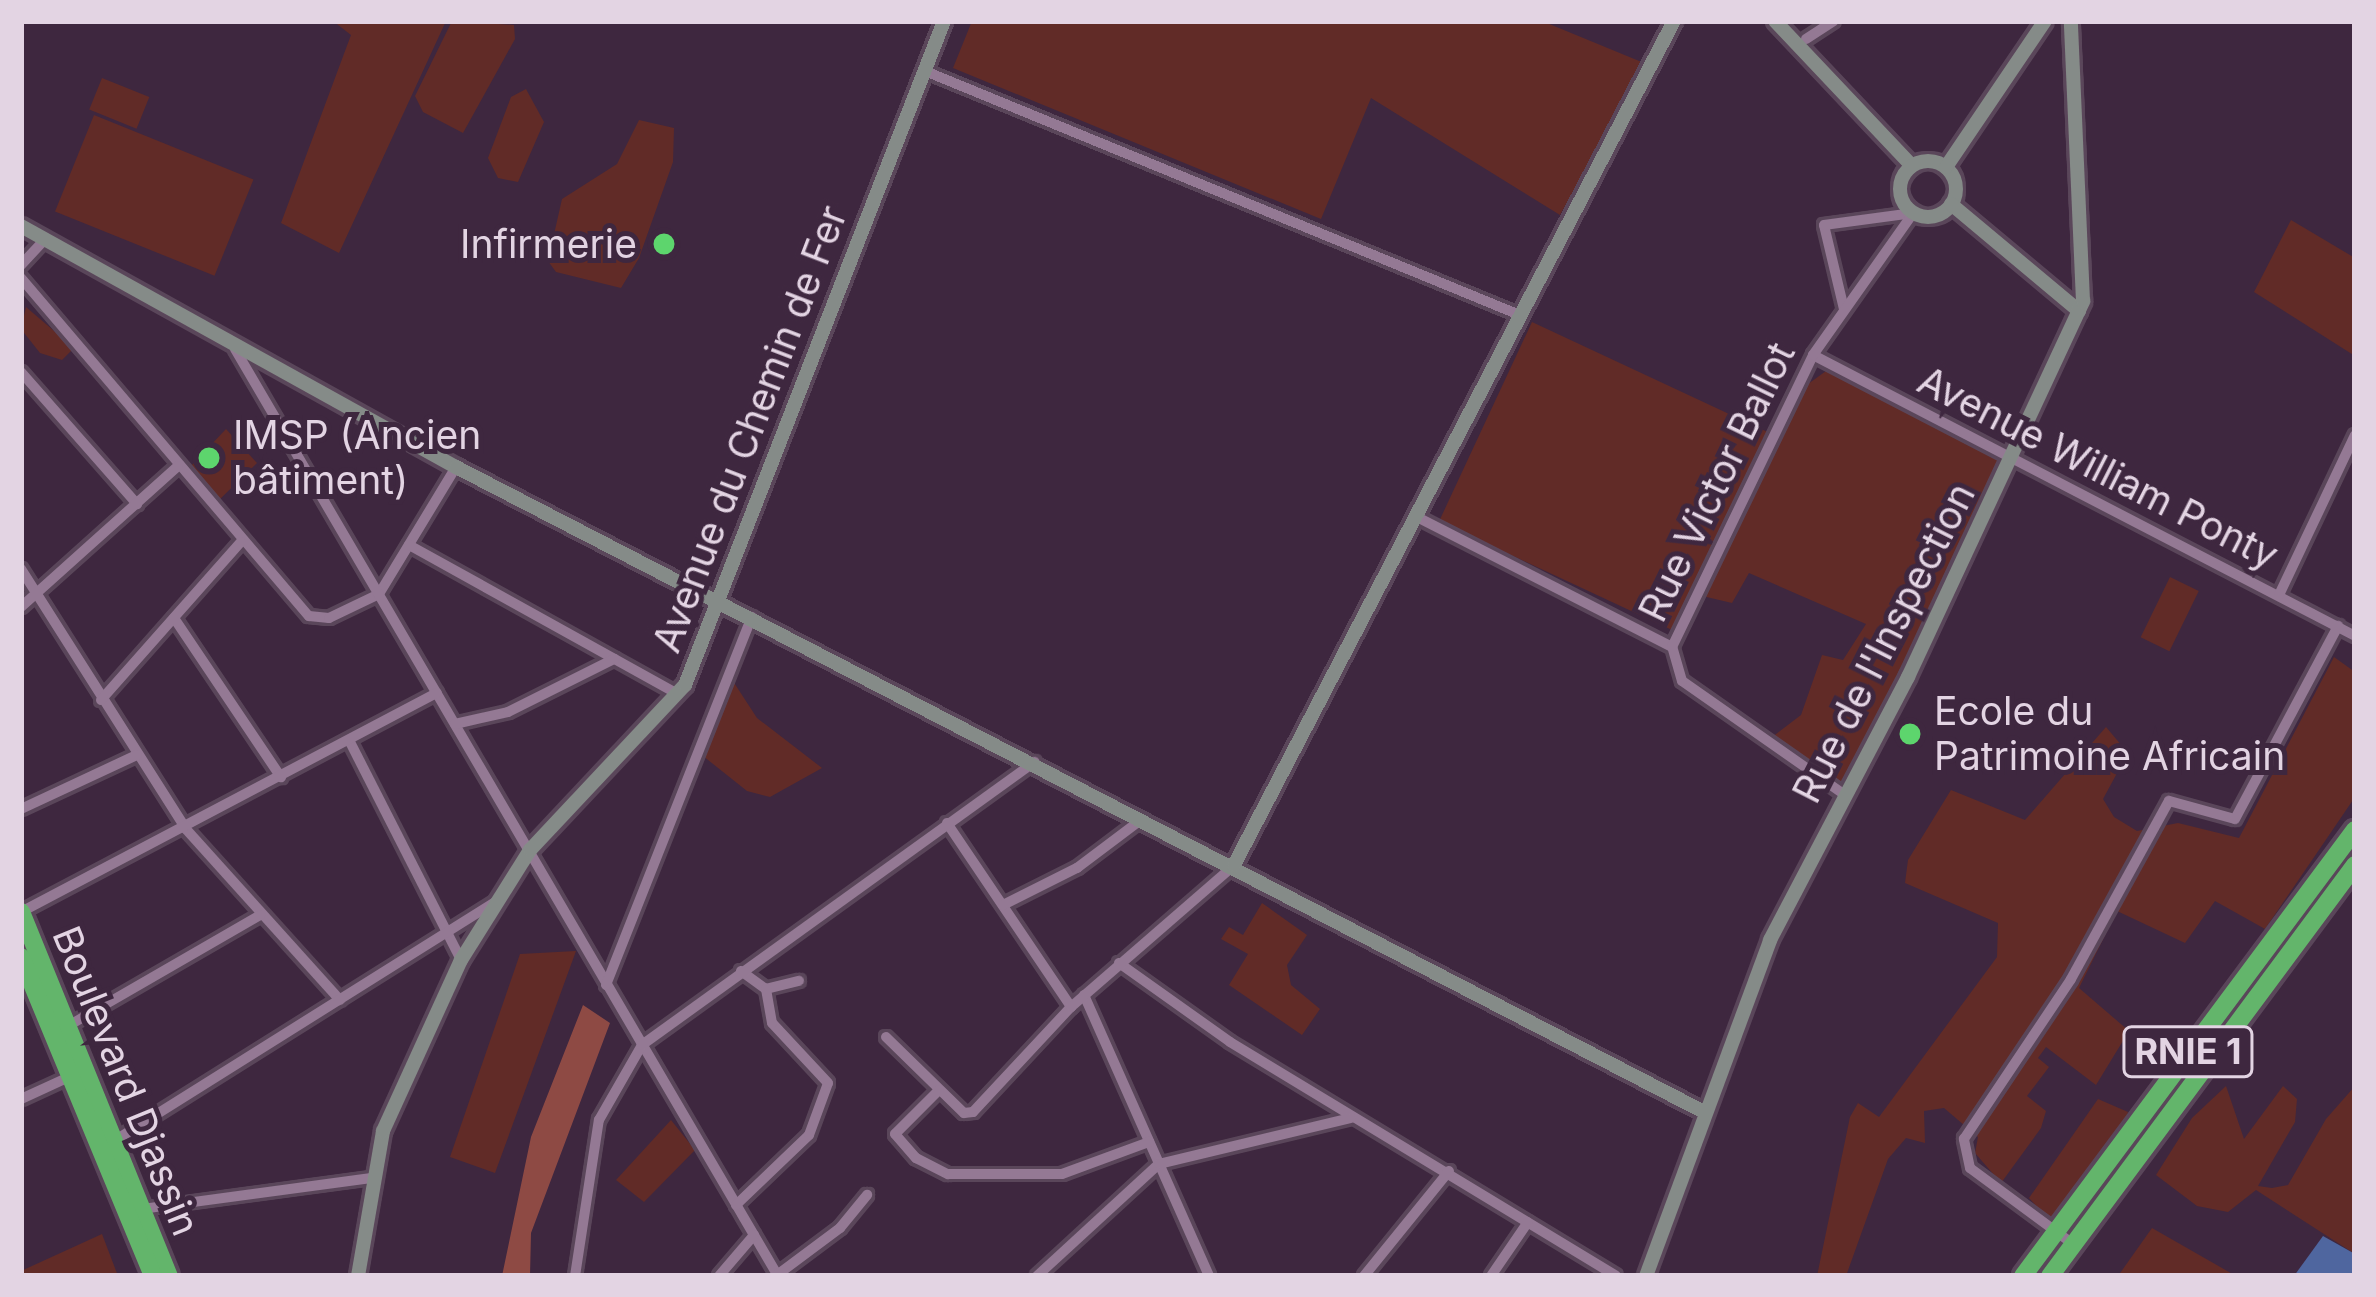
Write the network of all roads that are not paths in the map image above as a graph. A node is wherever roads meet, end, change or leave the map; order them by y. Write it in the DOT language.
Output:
graph roads {
  1 [pos="944,21"];
  2 [pos="1675,21"];
  3 [pos="1774,21"];
  4 [pos="1805,21"];
  5 [pos="1834,21"];
  6 [pos="2044,21"];
  7 [pos="2071,21"];
  8 [pos="1804,45"];
  9 [pos="925,71"];
  10 [pos="1912,166"];
  11 [pos="1946,167"];
  12 [pos="1951,204"];
  13 [pos="1913,213"];
  14 [pos="21,226"];
  15 [pos="44,240"];
  16 [pos="21,265"];
  17 [pos="21,278"];
  18 [pos="1844,309"];
  19 [pos="2079,311"];
  20 [pos="1522,316"];
  21 [pos="235,349"];
  22 [pos="1813,355"];
  23 [pos="21,372"];
  24 [pos="2355,434"];
  25 [pos="2015,458"];
  26 [pos="178,466"];
  27 [pos="456,467"];
  28 [pos="137,504"];
  29 [pos="1419,518"];
  30 [pos="242,542"];
  31 [pos="409,545"];
  32 [pos="21,569"];
  33 [pos="379,594"];
  34 [pos="37,595"];
  35 [pos="2278,595"];
  36 [pos="721,601"];
  37 [pos="21,607"];
  38 [pos="752,617"];
  39 [pos="175,618"];
  40 [pos="2338,626"];
  41 [pos="2355,636"];
  42 [pos="1672,647"];
  43 [pos="614,659"];
  44 [pos="437,693"];
  45 [pos="678,694"];
  46 [pos="101,700"];
  47 [pos="455,724"];
  48 [pos="350,742"];
  49 [pos="136,755"];
  50 [pos="1035,762"];
  51 [pos="281,777"];
  52 [pos="1845,795"];
  53 [pos="21,809"];
  54 [pos="1144,817"];
  55 [pos="947,823"];
  56 [pos="186,829"];
  57 [pos="2355,830"];
  58 [pos="530,850"];
  59 [pos="1234,865"];
  60 [pos="2355,865"];
  61 [pos="495,902"];
  62 [pos="1003,905"];
  63 [pos="21,912"];
  64 [pos="260,914"];
  65 [pos="448,933"];
  66 [pos="21,957"];
  67 [pos="461,960"];
  68 [pos="1119,963"];
  69 [pos="741,971"];
  70 [pos="799,981"];
  71 [pos="606,986"];
  72 [pos="766,988"];
  73 [pos="1084,995"];
  74 [pos="340,1000"];
  75 [pos="1071,1007"];
  76 [pos="68,1026"];
  77 [pos="886,1037"];
  78 [pos="642,1046"];
  79 [pos="71,1076"];
  80 [pos="939,1090"];
  81 [pos="21,1099"];
  82 [pos="1704,1112"];
  83 [pos="1352,1117"];
  84 [pos="114,1141"];
  85 [pos="1150,1142"];
  86 [pos="1159,1164"];
  87 [pos="1448,1172"];
  88 [pos="373,1178"];
  89 [pos="867,1195"];
  90 [pos="736,1205"];
  91 [pos="142,1208"];
  92 [pos="1528,1222"];
  93 [pos="2055,1230"];
  94 [pos="754,1235"];
  95 [pos="2073,1244"];
  96 [pos="778,1275"];
  97 [pos="153,1276"];
  98 [pos="170,1276"];
  99 [pos="358,1276"];
  100 [pos="575,1276"];
  101 [pos="719,1276"];
  102 [pos="1037,1276"];
  103 [pos="1209,1276"];
  104 [pos="1364,1276"];
  105 [pos="1491,1276"];
  106 [pos="1616,1276"];
  107 [pos="1646,1276"];
  108 [pos="2023,1276"];
  109 [pos="2050,1276"];
  1 -- 9 [label="street, Avenue du Chemin de Fer"];
  2 -- 20 [label="street"];
  3 -- 8 [label="street"];
  4 -- 8 [label="street"];
  5 -- 8 [label="street"];
  6 -- 11 [label="street"];
  7 -- 19 [label="street, Rue de l'Inspection"];
  8 -- 10 [label="street"];
  9 -- 20 [label="street"];
  9 -- 36 [label="street, Avenue du Chemin de Fer"];
  10 -- 11 [label="street"];
  10 -- 13 [label="street"];
  11 -- 12 [label="street"];
  12 -- 13 [label="street"];
  12 -- 19 [label="street"];
  13 -- 18 [label="street, Rue Victor Ballot"];
  13 -- 18 [label="street"];
  14 -- 15 [label="street"];
  15 -- 16 [label="street"];
  15 -- 21 [label="street"];
  17 -- 26 [label="street"];
  18 -- 22 [label="street, Rue Victor Ballot"];
  19 -- 25 [label="street, Rue de l'Inspection"];
  20 -- 29 [label="street"];
  21 -- 27 [label="street"];
  21 -- 33 [label="street"];
  22 -- 25 [label="street, Avenue William Ponty"];
  22 -- 42 [label="street, Rue Victor Ballot"];
  23 -- 28 [label="street"];
  24 -- 35 [label="street"];
  25 -- 35 [label="street, Avenue William Ponty"];
  25 -- 52 [label="street, Rue de l'Inspection"];
  26 -- 28 [label="street"];
  26 -- 30 [label="street"];
  27 -- 31 [label="street"];
  27 -- 36 [label="street"];
  28 -- 34 [label="street"];
  29 -- 42 [label="street"];
  29 -- 59 [label="street"];
  30 -- 33 [label="street"];
  30 -- 39 [label="street"];
  31 -- 33 [label="street"];
  31 -- 43 [label="street"];
  32 -- 34 [label="street"];
  33 -- 44 [label="street"];
  34 -- 37 [label="street"];
  34 -- 46 [label="street"];
  35 -- 40 [label="street, Avenue William Ponty"];
  36 -- 38 [label="street"];
  36 -- 45 [label="street, Avenue du Chemin de Fer"];
  38 -- 50 [label="street"];
  38 -- 71 [label="street"];
  39 -- 46 [label="street"];
  39 -- 51 [label="street"];
  40 -- 41 [label="street, Avenue William Ponty"];
  40 -- 93 [label="street"];
  42 -- 52 [label="street, Rue Victor Ballot"];
  43 -- 45 [label="street"];
  43 -- 47 [label="street"];
  44 -- 47 [label="street"];
  44 -- 48 [label="street"];
  45 -- 58 [label="street, Avenue du Chemin de Fer"];
  46 -- 49 [label="street"];
  47 -- 58 [label="street"];
  48 -- 51 [label="street"];
  48 -- 65 [label="street"];
  49 -- 53 [label="street"];
  49 -- 56 [label="street"];
  50 -- 54 [label="street"];
  50 -- 55 [label="street"];
  51 -- 56 [label="street"];
  52 -- 82 [label="street, Rue de l'Inspection"];
  54 -- 59 [label="street"];
  54 -- 62 [label="street"];
  55 -- 62 [label="street"];
  55 -- 69 [label="street"];
  56 -- 63 [label="street"];
  56 -- 64 [label="street"];
  57 -- 93 [label="highway, RNIE 1"];
  58 -- 61 [label="street, Avenue du Chemin de Fer"];
  58 -- 71 [label="street"];
  59 -- 68 [label="street"];
  59 -- 82 [label="street"];
  60 -- 95 [label="highway, RNIE 1"];
  61 -- 65 [label="street"];
  61 -- 67 [label="street, Avenue du Chemin de Fer"];
  62 -- 75 [label="street"];
  63 -- 76 [label="highway, Boulevard Djassin"];
  64 -- 74 [label="street"];
  64 -- 76 [label="street"];
  65 -- 67 [label="street"];
  65 -- 74 [label="street"];
  66 -- 79 [label="highway, Boulevard Djassin"];
  67 -- 88 [label="street, Avenue du Chemin de Fer"];
  68 -- 73 [label="street"];
  68 -- 83 [label="street"];
  69 -- 72 [label="street"];
  69 -- 78 [label="street"];
  70 -- 72 [label="street"];
  71 -- 78 [label="street"];
  72 -- 90 [label="street"];
  73 -- 75 [label="street"];
  73 -- 85 [label="street"];
  74 -- 84 [label="street"];
  75 -- 80 [label="street"];
  76 -- 84 [label="highway, Boulevard Djassin"];
  77 -- 80 [label="street"];
  78 -- 90 [label="street"];
  78 -- 100 [label="street"];
  79 -- 81 [label="street"];
  79 -- 97 [label="highway, Boulevard Djassin"];
  80 -- 85 [label="street"];
  82 -- 107 [label="street, Rue de l'Inspection"];
  83 -- 86 [label="street"];
  83 -- 87 [label="street"];
  84 -- 91 [label="highway, Boulevard Djassin"];
  85 -- 86 [label="street"];
  86 -- 102 [label="street"];
  86 -- 103 [label="street"];
  87 -- 92 [label="street"];
  87 -- 104 [label="street"];
  88 -- 91 [label="street"];
  88 -- 99 [label="street, Avenue du Chemin de Fer"];
  89 -- 96 [label="street"];
  90 -- 94 [label="street"];
  91 -- 98 [label="highway, Boulevard Djassin"];
  92 -- 105 [label="street"];
  92 -- 106 [label="street"];
  93 -- 95 [label="street"];
  93 -- 108 [label="highway, RNIE 1"];
  94 -- 96 [label="street"];
  94 -- 101 [label="street"];
  95 -- 109 [label="highway, RNIE 1"];
}
